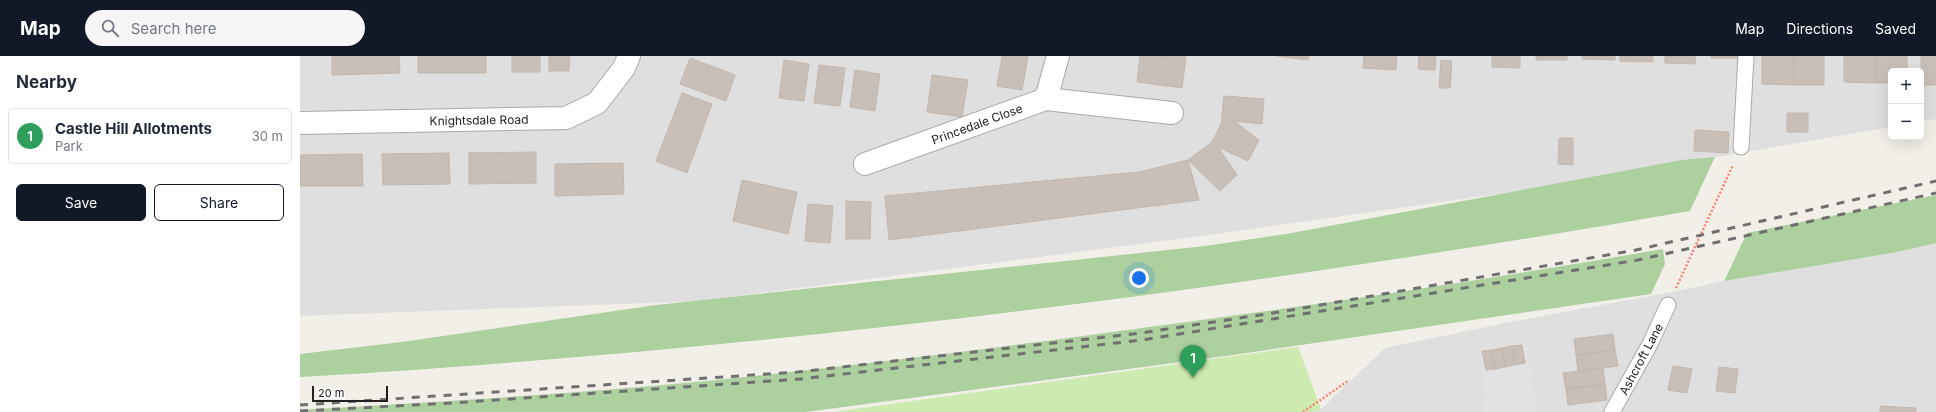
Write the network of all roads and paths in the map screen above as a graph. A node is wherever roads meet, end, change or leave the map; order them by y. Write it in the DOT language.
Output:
graph roads {
  1 [pos="629,56"];
  2 [pos="1058,56"];
  3 [pos="1746,56"];
  4 [pos="1046,99"];
  5 [pos="1172,113"];
  6 [pos="300,123"];
  7 [pos="1741,147"];
  8 [pos="865,164"];
  9 [pos="1668,305"];
  10 [pos="1348,381"];
  11 [pos="1303,412"];
  12 [pos="1612,412"];
  1 -- 6 [label="street, Knightsdale Road"];
  2 -- 4 [label="street"];
  3 -- 7 [label="lane"];
  4 -- 5 [label="street"];
  4 -- 8 [label="street, Princedale Close"];
  7 -- 9 [label="path"];
  9 -- 12 [label="lane, Ashcroft Lane"];
  10 -- 11 [label="path"];
}
